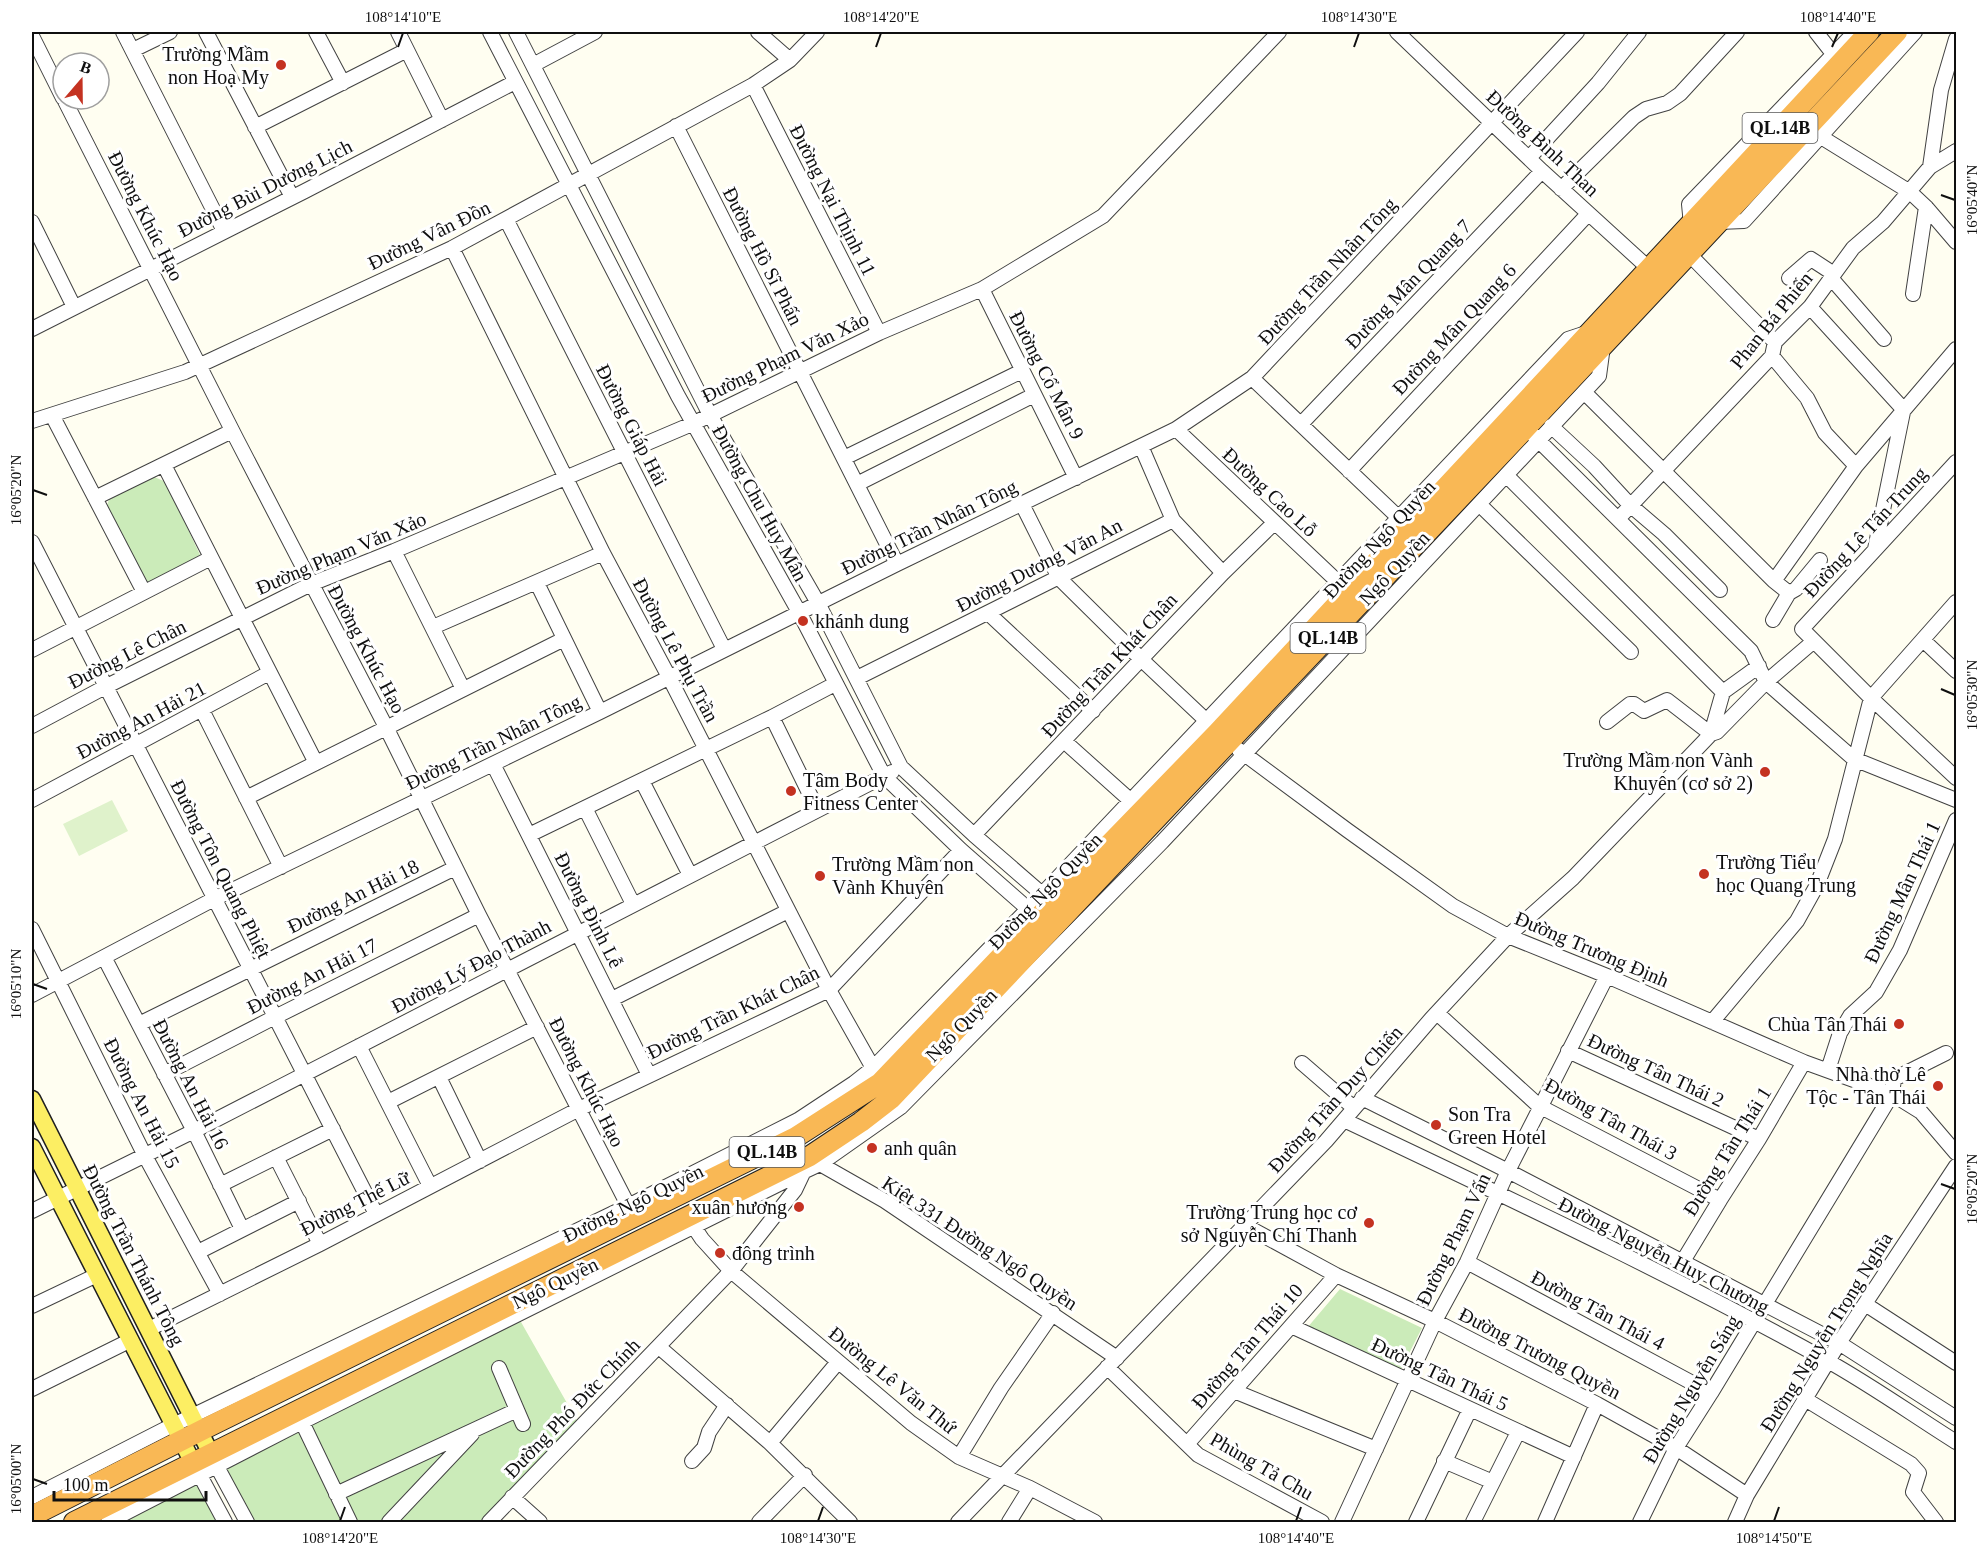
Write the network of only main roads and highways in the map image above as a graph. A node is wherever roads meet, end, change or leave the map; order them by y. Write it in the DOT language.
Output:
graph roads {
  1 [pos="1869,32"];
  2 [pos="1897,32"];
  3 [pos="1657,275"];
  4 [pos="1597,339"];
  5 [pos="1225,737"];
  6 [pos="1046,924"];
  7 [pos="32,1099"];
  8 [pos="32,1147"];
  9 [pos="196,1423"];
  10 [pos="178,1432"];
  11 [pos="214,1460"];
  12 [pos="196,1469"];
  13 [pos="32,1516"];
  14 [pos="74,1522"];
  1 -- 3 [label="highway, QL.14B"];
  2 -- 3 [label="highway, QL.14B"];
  3 -- 4 [label="highway, Ngô Quyền / QL.14B"];
  4 -- 5 [label="highway, Ngô Quyền / QL.14B"];
  4 -- 5 [label="highway, Ngô Quyền / QL.14B"];
  5 -- 6 [label="highway, Ngô Quyền / QL.14B"];
  6 -- 9 [label="highway, Ngô Quyền / QL.14B"];
  6 -- 11 [label="highway, Ngô Quyền / QL.14B"];
  7 -- 9 [label="main road, Đường Trần Thánh Tông"];
  8 -- 10 [label="main road"];
  9 -- 10 [label="highway, Ngô Quyền / QL.14B"];
  9 -- 11 [label="main road, Đường Trần Thánh Tông"];
  10 -- 12 [label="main road"];
  10 -- 13 [label="highway, Ngô Quyền / QL.14B"];
  11 -- 12 [label="highway, Ngô Quyền / QL.14B"];
  12 -- 14 [label="highway, Ngô Quyền / QL.14B"];
}
